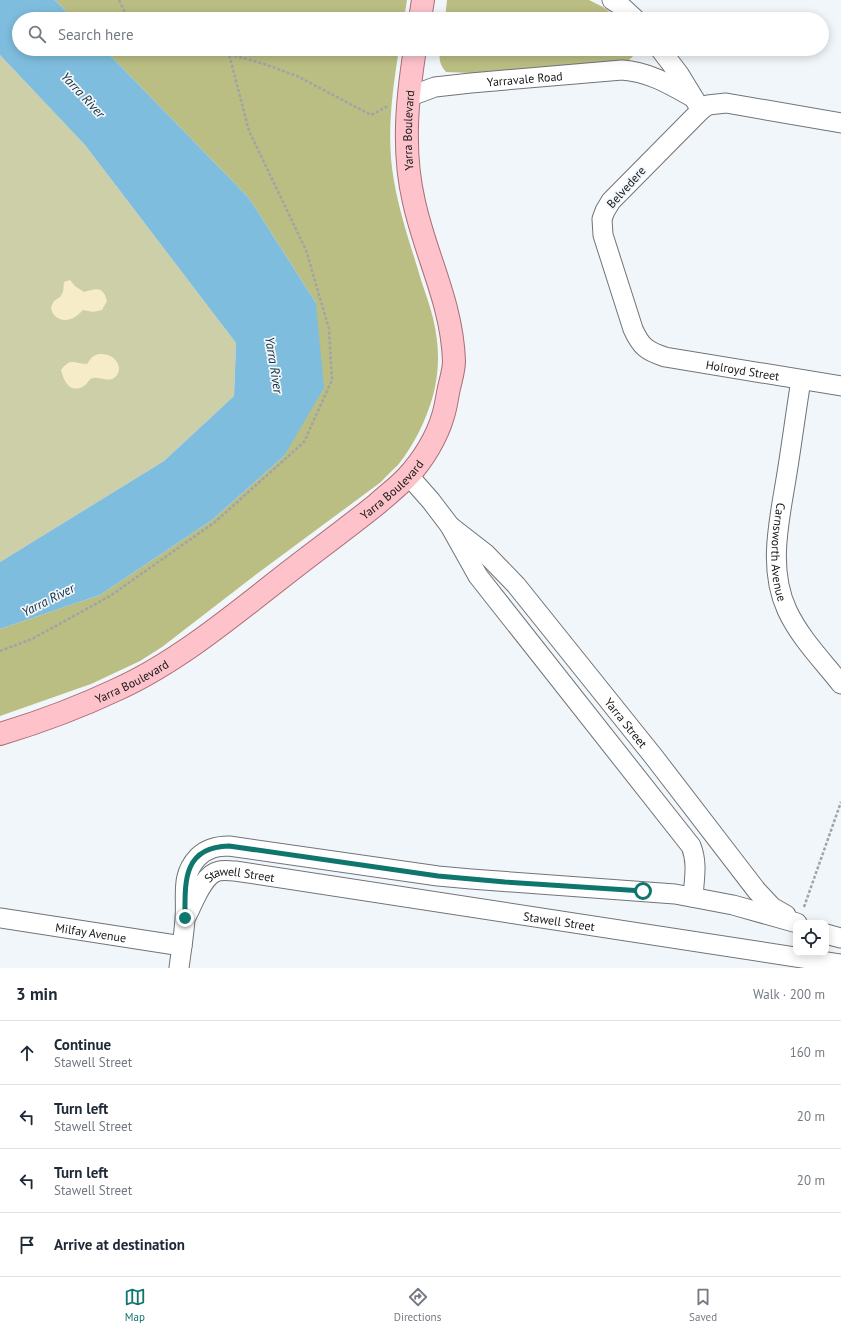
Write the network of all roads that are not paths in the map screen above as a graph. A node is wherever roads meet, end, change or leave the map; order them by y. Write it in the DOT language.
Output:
graph roads {
  1 [pos="423,0"];
  2 [pos="612,0"];
  3 [pos="421,12"];
  4 [pos="627,12"];
  5 [pos="413,56"];
  6 [pos="655,56"];
  7 [pos="665,56"];
  8 [pos="642,73"];
  9 [pos="398,102"];
  10 [pos="697,104"];
  11 [pos="841,123"];
  12 [pos="646,349"];
  13 [pos="802,380"];
  14 [pos="841,386"];
  15 [pos="408,476"];
  16 [pos="450,526"];
  17 [pos="841,684"];
  18 [pos="0,734"];
  19 [pos="693,897"];
  20 [pos="0,918"];
  21 [pos="185,918"];
  22 [pos="799,919"];
  23 [pos="829,935"];
  24 [pos="841,938"];
  25 [pos="182,946"];
  26 [pos="841,964"];
  27 [pos="179,968"];
  1 -- 3 [label="main road"];
  2 -- 4 [label="street"];
  5 -- 9 [label="main road, Yarra Boulevard"];
  6 -- 8 [label="street"];
  7 -- 10 [label="street"];
  8 -- 9 [label="street, Yarravale Road"];
  8 -- 10 [label="street, Yarravale Road"];
  9 -- 15 [label="main road, Yarra Boulevard"];
  10 -- 11 [label="street"];
  10 -- 12 [label="street, Belvedere"];
  12 -- 13 [label="street, Holroyd Street"];
  13 -- 14 [label="street, Holroyd Street"];
  13 -- 17 [label="street, Carnsworth Avenue"];
  15 -- 16 [label="street, Yarra Street"];
  15 -- 18 [label="main road, Yarra Boulevard"];
  16 -- 19 [label="street, Yarra Street"];
  16 -- 22 [label="street, Yarra Street"];
  19 -- 21 [label="street, Stawell Street"];
  19 -- 22 [label="street, Stawell Street"];
  20 -- 25 [label="street, Milfay Avenue"];
  21 -- 25 [label="street"];
  21 -- 26 [label="street, Stawell Street"];
  23 -- 24 [label="street"];
  25 -- 27 [label="street"];
}
